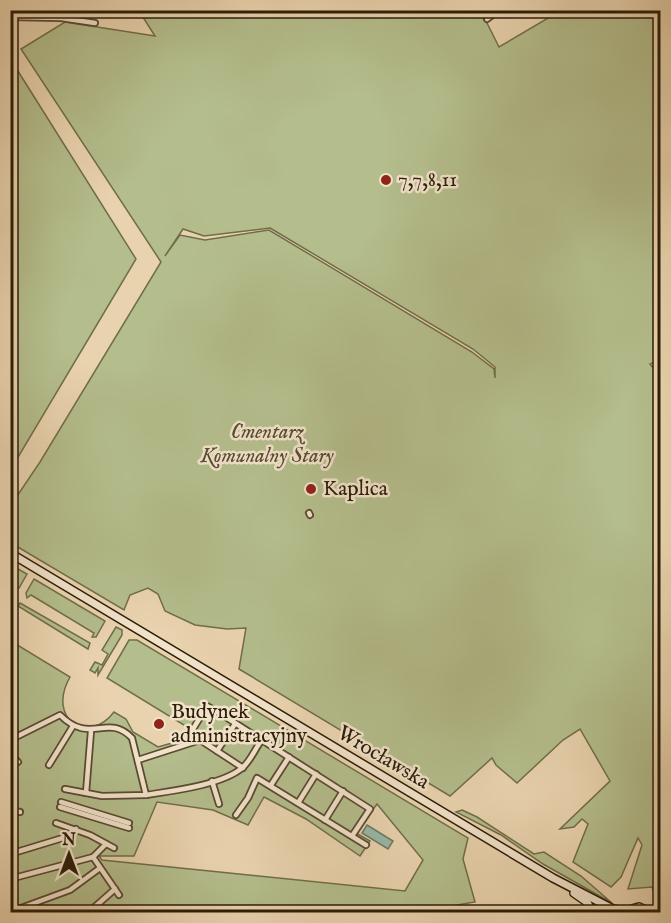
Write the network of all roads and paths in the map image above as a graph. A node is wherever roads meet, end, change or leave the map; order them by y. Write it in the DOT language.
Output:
graph roads {
  1 [pos="499,10"];
  2 [pos="10,17"];
  3 [pos="487,19"];
  4 [pos="95,23"];
  5 [pos="10,554"];
  6 [pos="235,724"];
  7 [pos="75,726"];
  8 [pos="91,731"];
  9 [pos="10,740"];
  10 [pos="200,740"];
  11 [pos="261,741"];
  12 [pos="217,752"];
  13 [pos="10,754"];
  14 [pos="289,757"];
  15 [pos="138,760"];
  16 [pos="18,762"];
  17 [pos="50,765"];
  18 [pos="243,768"];
  19 [pos="316,774"];
  20 [pos="212,781"];
  21 [pos="271,785"];
  22 [pos="65,789"];
  23 [pos="343,791"];
  24 [pos="86,793"];
  25 [pos="146,795"];
  26 [pos="298,803"];
  27 [pos="219,804"];
  28 [pos="60,805"];
  29 [pos="10,810"];
  30 [pos="20,812"];
  31 [pos="236,815"];
  32 [pos="325,820"];
  33 [pos="56,823"];
  34 [pos="129,826"];
  35 [pos="76,829"];
  36 [pos="352,836"];
  37 [pos="106,844"];
  38 [pos="366,845"];
  39 [pos="114,848"];
  40 [pos="10,854"];
  41 [pos="93,857"];
  42 [pos="100,868"];
  43 [pos="10,879"];
  44 [pos="566,885"];
  45 [pos="115,889"];
  46 [pos="119,895"];
  47 [pos="585,895"];
  48 [pos="10,912"];
  49 [pos="89,912"];
  50 [pos="592,912"];
  51 [pos="608,912"];
  52 [pos="623,912"];
  53 [pos="650,912"];
  1 -- 3 [label="street"];
  2 -- 4 [label="street"];
  5 -- 44 [label="main road, Wrocławska"];
  6 -- 10 [label="street"];
  6 -- 11 [label="street"];
  6 -- 12 [label="street"];
  7 -- 8 [label="street"];
  7 -- 9 [label="street"];
  7 -- 17 [label="street"];
  8 -- 15 [label="street"];
  8 -- 24 [label="street"];
  10 -- 12 [label="street"];
  10 -- 15 [label="street"];
  11 -- 14 [label="street"];
  11 -- 18 [label="street"];
  12 -- 18 [label="street"];
  13 -- 16 [label="street"];
  14 -- 19 [label="street"];
  14 -- 21 [label="street"];
  15 -- 25 [label="street"];
  18 -- 20 [label="street"];
  19 -- 23 [label="street"];
  19 -- 26 [label="street"];
  20 -- 25 [label="street"];
  20 -- 27 [label="street"];
  21 -- 26 [label="street"];
  21 -- 31 [label="street"];
  22 -- 24 [label="street"];
  23 -- 32 [label="street"];
  23 -- 36 [label="street"];
  24 -- 25 [label="street"];
  26 -- 32 [label="street"];
  28 -- 34 [label="street"];
  29 -- 30 [label="street"];
  32 -- 36 [label="street"];
  33 -- 35 [label="street"];
  35 -- 37 [label="street"];
  35 -- 40 [label="street"];
  36 -- 38 [label="street"];
  37 -- 39 [label="street"];
  37 -- 41 [label="street"];
  41 -- 42 [label="street"];
  41 -- 43 [label="street"];
  42 -- 45 [label="street"];
  42 -- 48 [label="street"];
  44 -- 47 [label="main road, Wrocławska"];
  44 -- 50 [label="main road"];
  45 -- 46 [label="street"];
  45 -- 49 [label="street"];
  47 -- 51 [label="main road, Wrocławska"];
  47 -- 52 [label="main road, Wrocławska"];
  52 -- 53 [label="main road"];
}
